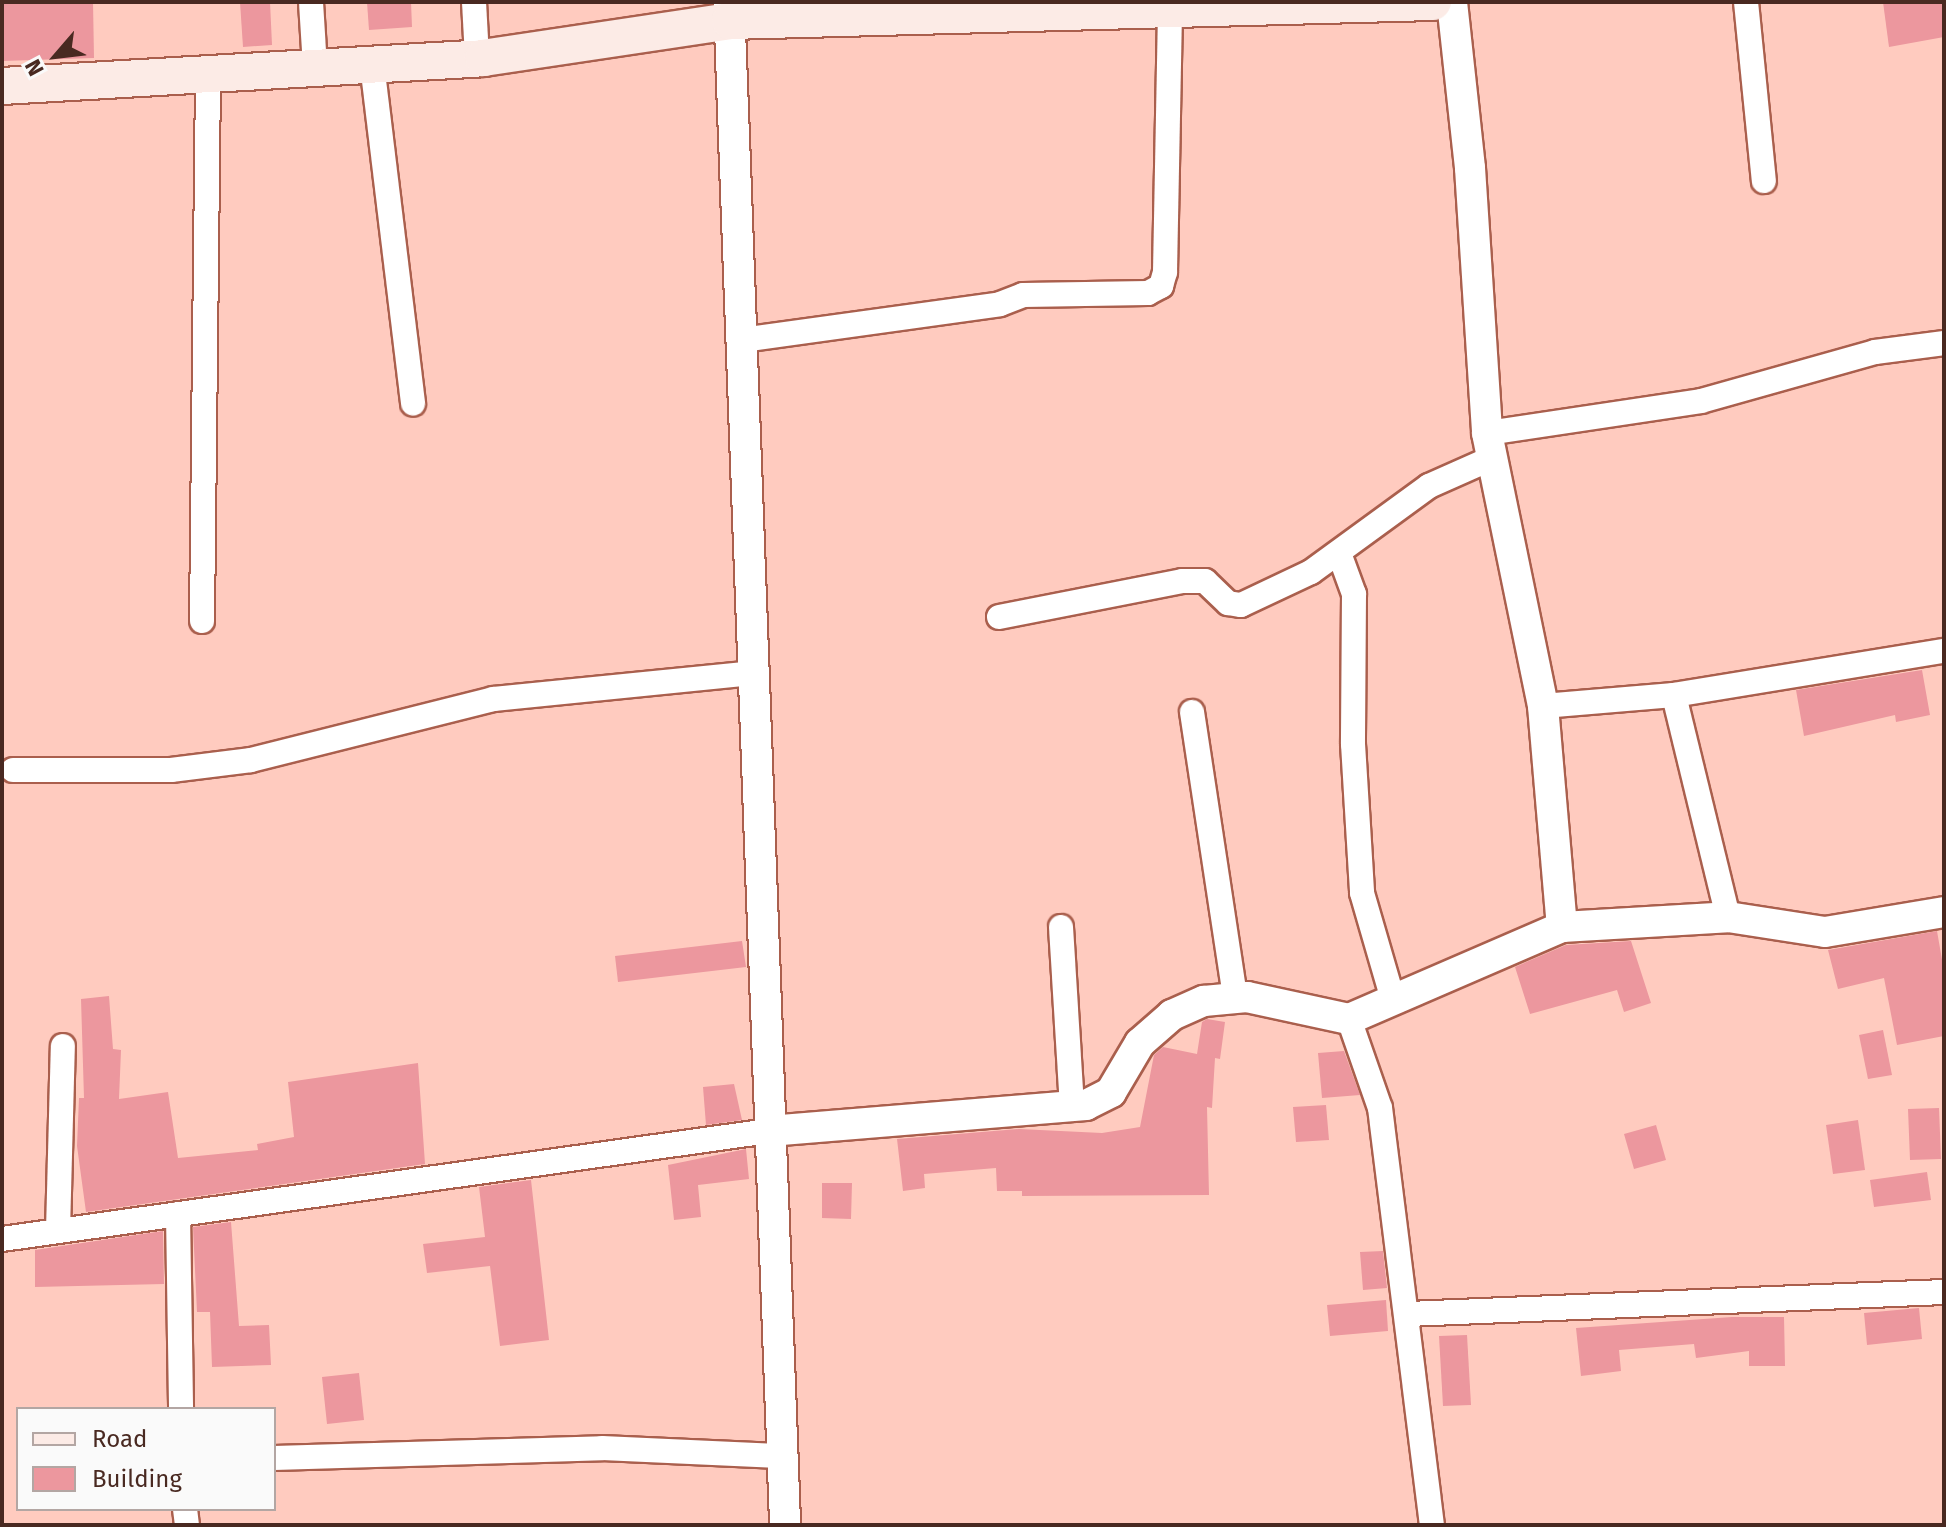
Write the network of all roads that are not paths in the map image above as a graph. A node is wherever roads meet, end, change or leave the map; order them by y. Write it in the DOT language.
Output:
graph roads {
  1 [pos="311,2"];
  2 [pos="474,2"];
  3 [pos="1433,2"];
  4 [pos="1452,2"];
  5 [pos="1746,2"];
  6 [pos="1254,4"];
  7 [pos="1091,6"];
  8 [pos="1170,9"];
  9 [pos="729,11"];
  10 [pos="477,58"];
  11 [pos="372,64"];
  12 [pos="315,68"];
  13 [pos="208,74"];
  14 [pos="2,86"];
  15 [pos="1764,181"];
  16 [pos="742,340"];
  17 [pos="1944,343"];
  18 [pos="413,404"];
  19 [pos="1489,445"];
  20 [pos="1339,553"];
  21 [pos="999,617"];
  22 [pos="202,621"];
  23 [pos="1944,651"];
  24 [pos="753,673"];
  25 [pos="1674,695"];
  26 [pos="1543,706"];
  27 [pos="1192,712"];
  28 [pos="13,770"];
  29 [pos="1944,912"];
  30 [pos="1728,917"];
  31 [pos="1061,927"];
  32 [pos="1562,927"];
  33 [pos="1235,998"];
  34 [pos="1393,1000"];
  35 [pos="1349,1019"];
  36 [pos="63,1046"];
  37 [pos="1072,1106"];
  38 [pos="769,1131"];
  39 [pos="178,1214"];
  40 [pos="58,1231"];
  41 [pos="2,1239"];
  42 [pos="1944,1292"];
  43 [pos="1408,1314"];
  44 [pos="181,1407"];
  45 [pos="780,1456"];
  46 [pos="276,1458"];
  47 [pos="785,1525"];
  48 [pos="1432,1525"];
  1 -- 12 [label="street"];
  2 -- 10 [label="street"];
  3 -- 6 [label="main road"];
  4 -- 19 [label="street"];
  5 -- 15 [label="street"];
  6 -- 8 [label="main road"];
  7 -- 8 [label="main road"];
  7 -- 9 [label="main road"];
  8 -- 16 [label="street"];
  9 -- 10 [label="main road"];
  9 -- 16 [label="street"];
  10 -- 11 [label="main road"];
  11 -- 12 [label="main road"];
  11 -- 18 [label="street"];
  12 -- 13 [label="main road"];
  13 -- 14 [label="main road"];
  13 -- 22 [label="street"];
  16 -- 24 [label="street"];
  17 -- 19 [label="street"];
  19 -- 20 [label="street"];
  19 -- 26 [label="street"];
  20 -- 21 [label="street"];
  20 -- 34 [label="street"];
  23 -- 25 [label="street"];
  24 -- 28 [label="street"];
  24 -- 38 [label="street"];
  25 -- 26 [label="street"];
  25 -- 30 [label="street"];
  26 -- 32 [label="street"];
  27 -- 33 [label="street"];
  29 -- 30 [label="street"];
  30 -- 32 [label="street"];
  31 -- 37 [label="street"];
  32 -- 34 [label="street"];
  33 -- 35 [label="street"];
  33 -- 37 [label="street"];
  34 -- 35 [label="street"];
  35 -- 43 [label="street"];
  36 -- 40 [label="street"];
  37 -- 38 [label="street"];
  38 -- 39 [label="street"];
  38 -- 45 [label="street"];
  39 -- 40 [label="street"];
  39 -- 44 [label="street"];
  40 -- 41 [label="street"];
  42 -- 43 [label="street"];
  43 -- 48 [label="street"];
  45 -- 46 [label="street"];
  45 -- 47 [label="street"];
}
